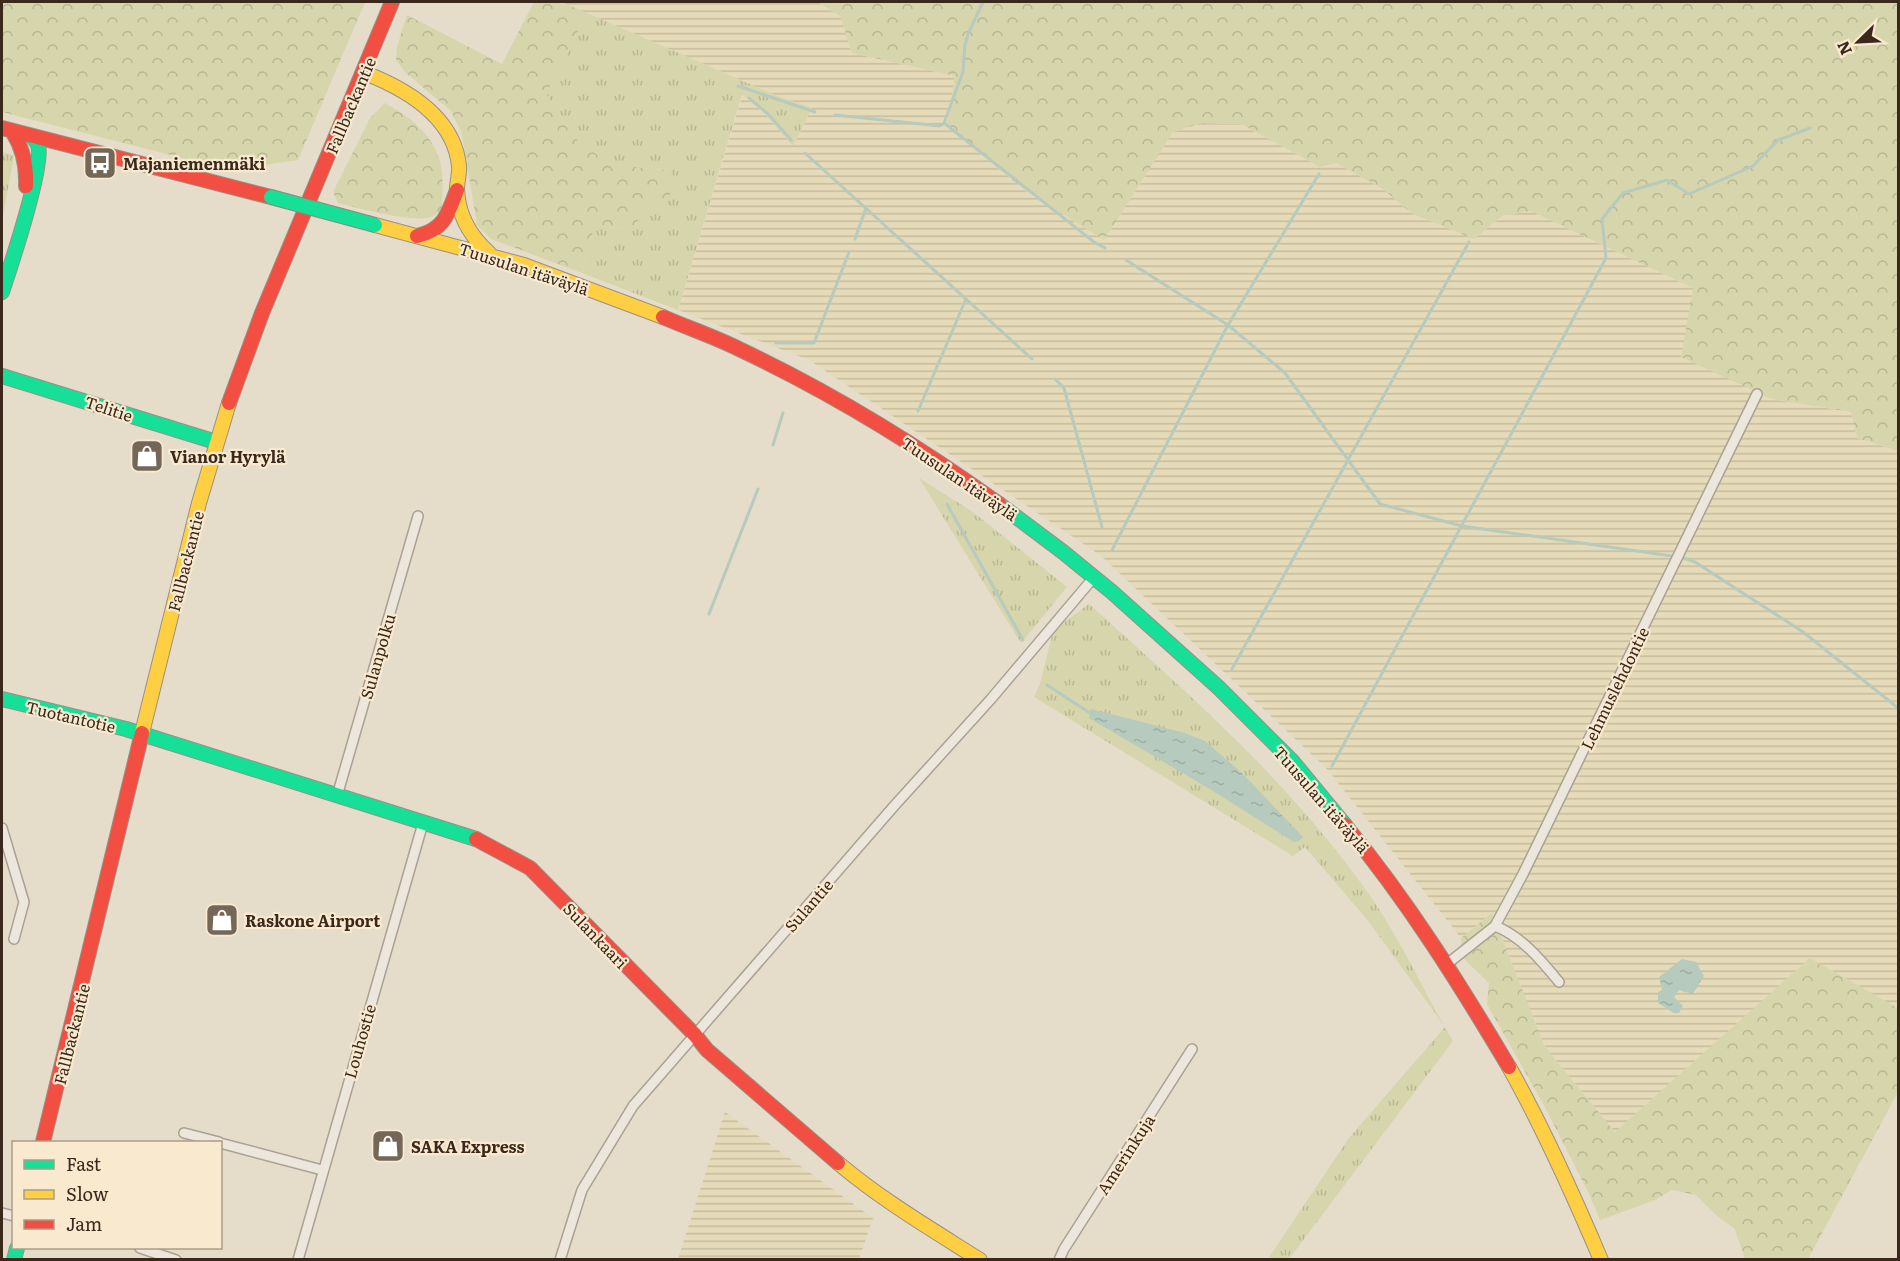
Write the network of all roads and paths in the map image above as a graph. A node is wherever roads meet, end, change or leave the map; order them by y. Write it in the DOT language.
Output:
graph roads {
  1 [pos="392,2"];
  2 [pos="365,73"];
  3 [pos="7,130"];
  4 [pos="33,137"];
  5 [pos="73,147"];
  6 [pos="457,190"];
  7 [pos="417,236"];
  8 [pos="14,256"];
  9 [pos="493,256"];
  10 [pos="2,292"];
  11 [pos="2,376"];
  12 [pos="1757,394"];
  13 [pos="216,442"];
  14 [pos="418,516"];
  15 [pos="1095,576"];
  16 [pos="2,699"];
  17 [pos="141,734"];
  18 [pos="337,796"];
  19 [pos="423,823"];
  20 [pos="2,828"];
  21 [pos="1495,926"];
  22 [pos="14,939"];
  23 [pos="1447,964"];
  24 [pos="1559,982"];
  25 [pos="694,1035"];
  26 [pos="1192,1049"];
  27 [pos="184,1133"];
  28 [pos="44,1141"];
  29 [pos="213,1141"];
  30 [pos="222,1144"];
  31 [pos="322,1170"];
  32 [pos="143,1249"];
  33 [pos="176,1260"];
  34 [pos="298,1260"];
  35 [pos="560,1260"];
  36 [pos="980,1260"];
  37 [pos="1059,1260"];
  38 [pos="1601,1260"];
  1 -- 2 [label="main road, Fallbackantie"];
  2 -- 6 [label="main road"];
  2 -- 13 [label="main road, Fallbackantie"];
  3 -- 4 [label="main road, Tuusulan itäväylä"];
  3 -- 8 [label="main road"];
  4 -- 5 [label="main road, Tuusulan itäväylä"];
  4 -- 8 [label="main road"];
  5 -- 7 [label="main road, Tuusulan itäväylä, bridge"];
  5 -- 8 [label="main road"];
  6 -- 7 [label="main road"];
  6 -- 9 [label="main road"];
  7 -- 9 [label="main road, Tuusulan itäväylä"];
  8 -- 10 [label="main road"];
  9 -- 15 [label="main road, Tuusulan itäväylä"];
  11 -- 13 [label="main road, Telitie"];
  12 -- 21 [label="street, Lehmuslehdontie"];
  13 -- 17 [label="main road, Fallbackantie"];
  14 -- 18 [label="street, Sulanpolku"];
  15 -- 23 [label="main road, Tuusulan itäväylä"];
  15 -- 25 [label="street, Sulantie"];
  16 -- 17 [label="main road, Tuotantotie"];
  17 -- 18 [label="main road, Sulankaari"];
  17 -- 28 [label="main road, Fallbackantie"];
  18 -- 19 [label="main road, Sulankaari"];
  19 -- 25 [label="main road, Sulankaari"];
  19 -- 31 [label="street, Louhostie"];
  20 -- 22 [label="street"];
  21 -- 23 [label="street, Lehmuslehdontie"];
  21 -- 24 [label="street"];
  23 -- 38 [label="main road, Tuusulan itäväylä"];
  25 -- 35 [label="street, Sulantie"];
  25 -- 36 [label="main road, Sulankaari"];
  26 -- 37 [label="street, Amerinkuja"];
  27 -- 29 [label="street"];
  30 -- 31 [label="street"];
  31 -- 34 [label="street, Louhostie"];
  32 -- 33 [label="street"];
}
